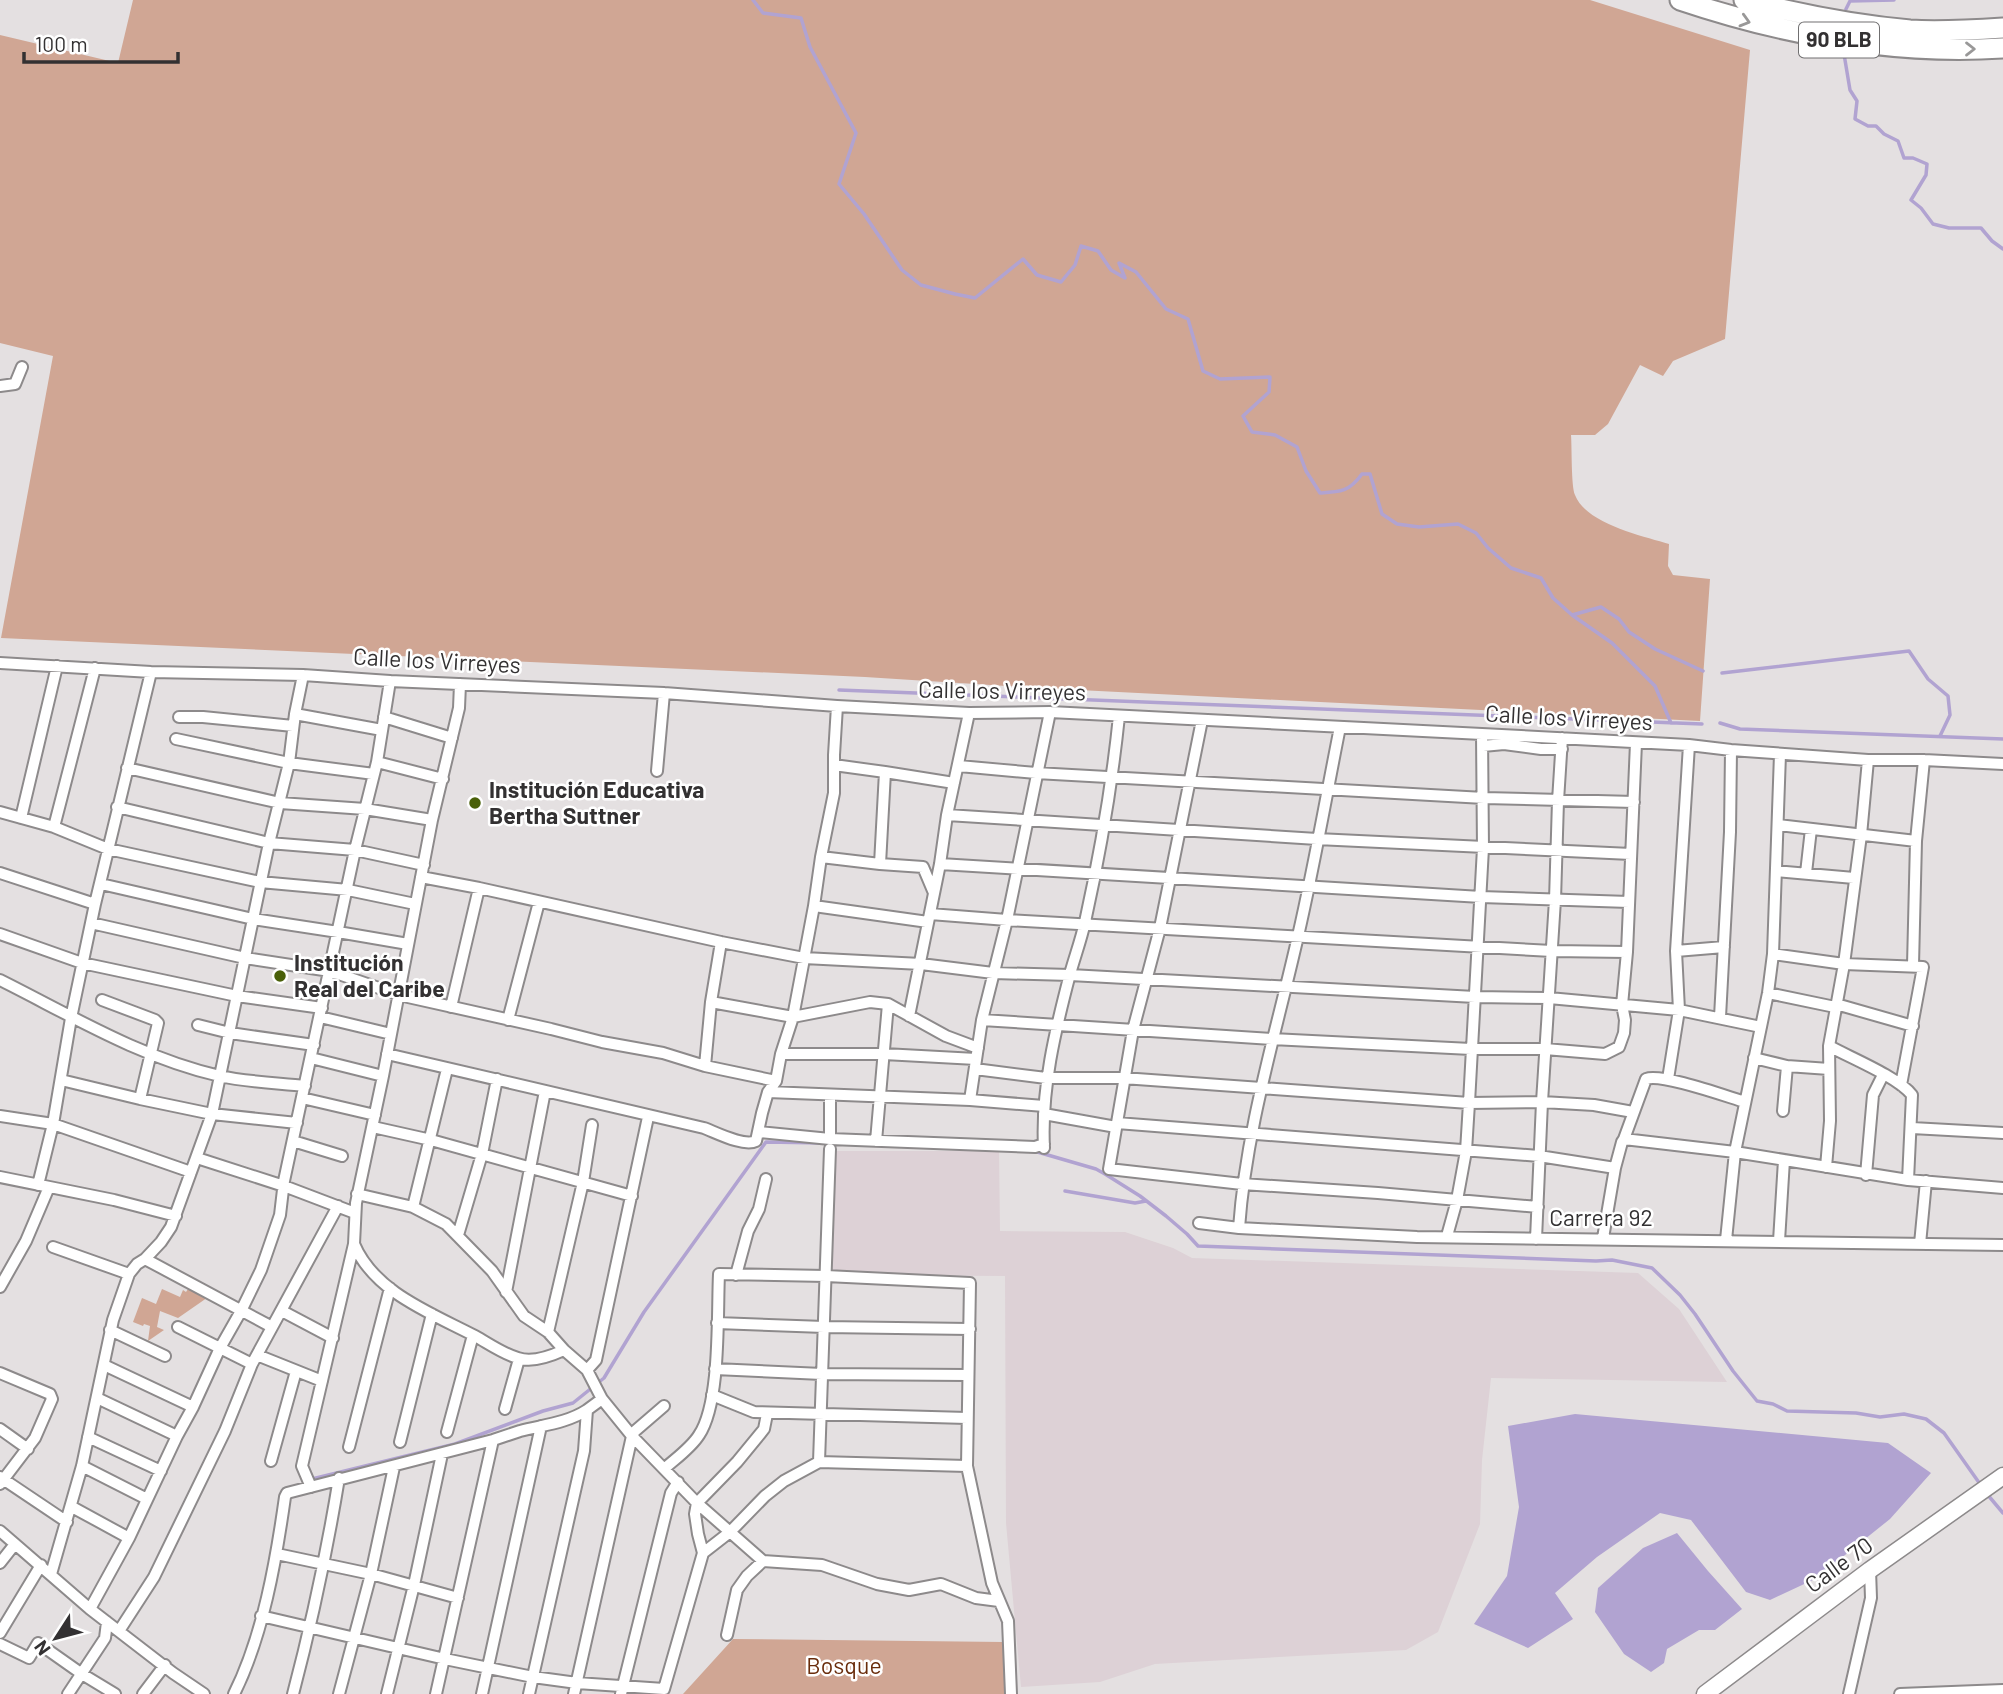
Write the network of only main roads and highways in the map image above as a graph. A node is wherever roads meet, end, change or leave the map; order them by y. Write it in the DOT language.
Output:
graph roads {
  1 [pos="1680,0"];
  2 [pos="1744,0"];
  3 [pos="2003,28"];
  4 [pos="2003,48"];
  1 -- 4 [label="highway, 90 BLB, one-way"];
  2 -- 3 [label="highway"];
}
